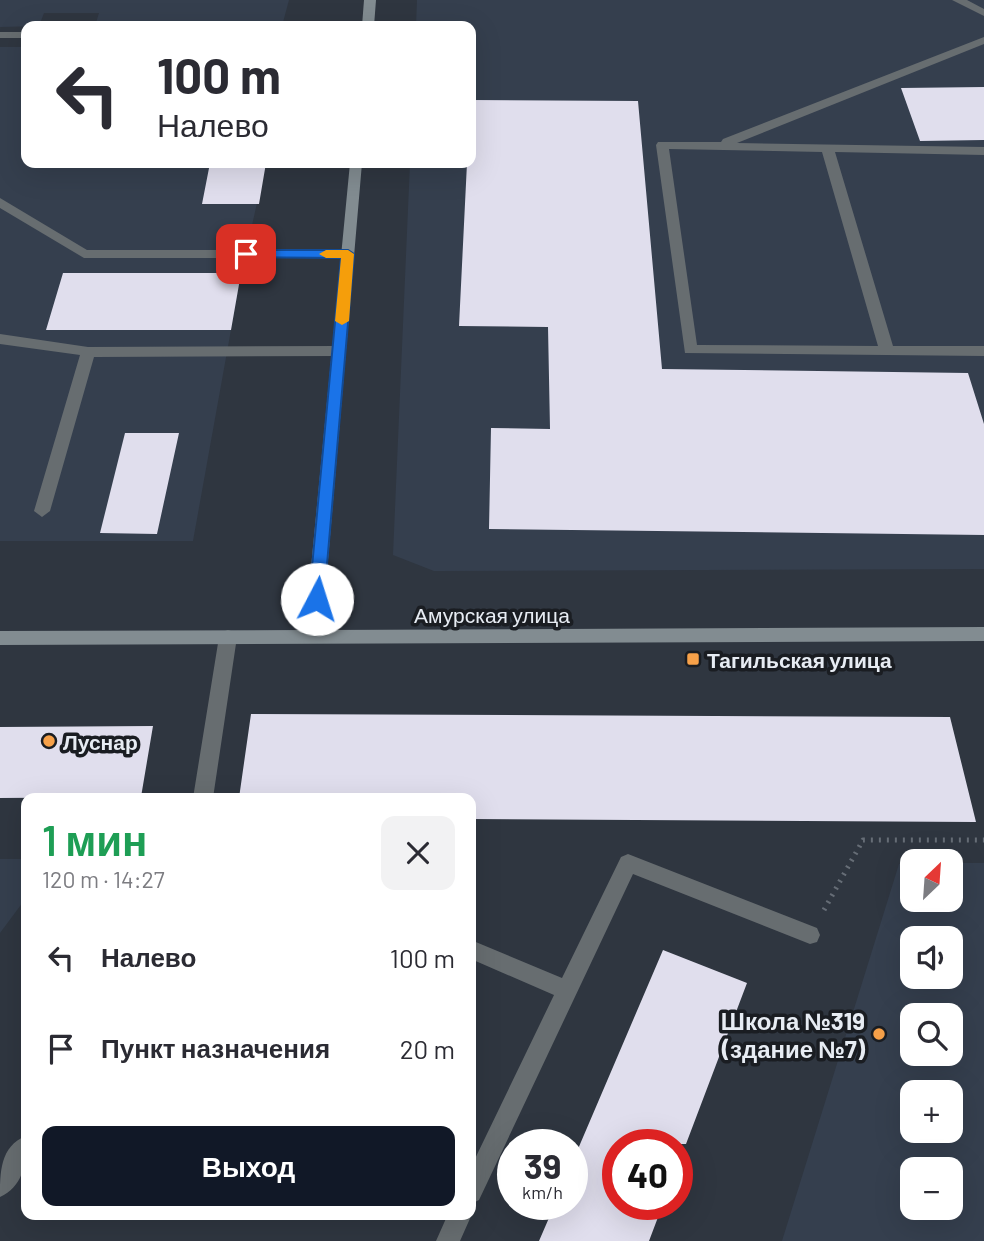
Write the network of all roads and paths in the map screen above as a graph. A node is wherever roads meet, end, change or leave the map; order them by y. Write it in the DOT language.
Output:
graph roads {
  1 [pos="370,0"];
  2 [pos="958,0"];
  3 [pos="984,13"];
  4 [pos="368,21"];
  5 [pos="0,35"];
  6 [pos="21,35"];
  7 [pos="984,40"];
  8 [pos="719,146"];
  9 [pos="827,148"];
  10 [pos="984,151"];
  11 [pos="356,168"];
  12 [pos="0,202"];
  13 [pos="348,254"];
  14 [pos="0,339"];
  15 [pos="339,351"];
  16 [pos="887,351"];
  17 [pos="984,351"];
  18 [pos="88,352"];
  19 [pos="42,511"];
  20 [pos="984,635"];
  21 [pos="228,637"];
  22 [pos="313,637"];
  23 [pos="0,638"];
  24 [pos="204,793"];
  25 [pos="984,840"];
  26 [pos="810,935"];
  27 [pos="476,951"];
  28 [pos="567,990"];
  29 [pos="21,1154"];
  30 [pos="476,1181"];
  31 [pos="0,1185"];
  32 [pos="457,1220"];
  33 [pos="448,1241"];
  1 -- 4 [label="street"];
  2 -- 3 [label="lane"];
  5 -- 6 [label="lane"];
  7 -- 8 [label="lane"];
  8 -- 9 [label="lane"];
  8 -- 16 [label="lane"];
  9 -- 10 [label="lane"];
  9 -- 16 [label="lane"];
  11 -- 13 [label="street"];
  12 -- 13 [label="lane"];
  13 -- 15 [label="street"];
  14 -- 18 [label="lane"];
  15 -- 18 [label="lane"];
  15 -- 22 [label="street"];
  16 -- 17 [label="lane"];
  18 -- 19 [label="lane"];
  20 -- 22 [label="street, Амурская улица"];
  21 -- 22 [label="street, Амурская улица"];
  21 -- 23 [label="street, Амурская улица"];
  21 -- 24 [label="lane"];
  25 -- 26 [label="path"];
  26 -- 28 [label="lane"];
  27 -- 28 [label="lane"];
  28 -- 30 [label="lane"];
  29 -- 31 [label="lane"];
  32 -- 33 [label="lane"];
}
